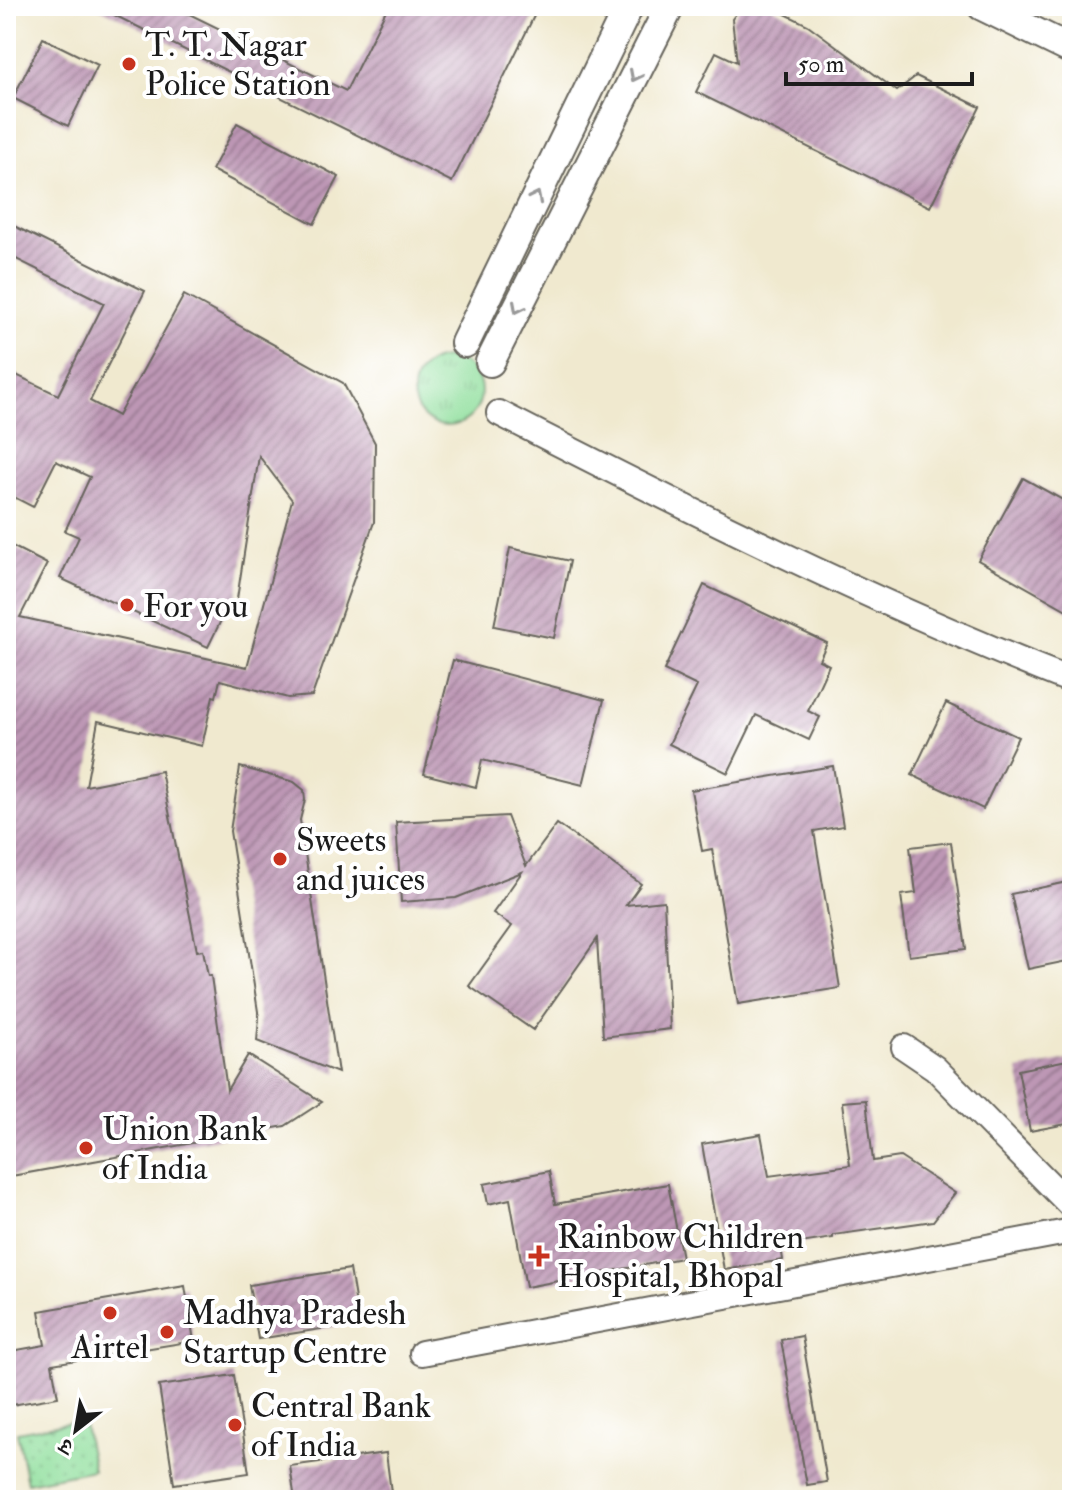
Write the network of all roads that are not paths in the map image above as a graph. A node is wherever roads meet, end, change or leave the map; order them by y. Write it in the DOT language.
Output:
graph roads {
  1 [pos="629,6"];
  2 [pos="670,6"];
  3 [pos="982,6"];
  4 [pos="1072,50"];
  5 [pos="465,343"];
  6 [pos="490,362"];
  7 [pos="499,413"];
  8 [pos="1072,681"];
  9 [pos="904,1047"];
  10 [pos="1072,1207"];
  11 [pos="1072,1231"];
  12 [pos="422,1353"];
  5 -- 1 [label="street, one-way"];
  2 -- 6 [label="street, one-way"];
  3 -- 4 [label="street"];
  7 -- 8 [label="street"];
  9 -- 10 [label="street"];
  11 -- 12 [label="street"];
}
